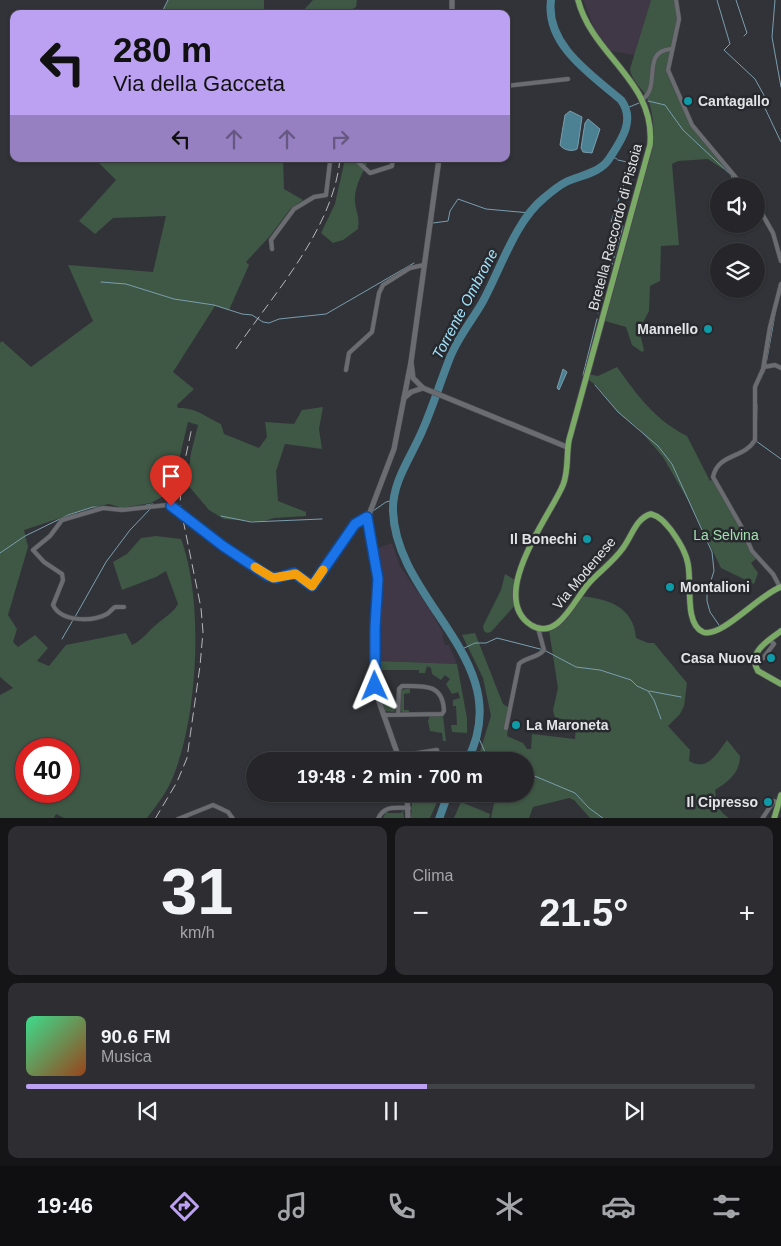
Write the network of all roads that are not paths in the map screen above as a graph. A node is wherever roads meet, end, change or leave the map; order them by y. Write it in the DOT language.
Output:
graph roads {
  1 [pos="578,0"];
  2 [pos="676,0"];
  3 [pos="671,49"];
  4 [pos="568,79"];
  5 [pos="510,86"];
  6 [pos="643,98"];
  7 [pos="330,162"];
  8 [pos="358,162"];
  9 [pos="393,162"];
  10 [pos="438,162"];
  11 [pos="736,178"];
  12 [pos="765,218"];
  13 [pos="272,249"];
  14 [pos="781,261"];
  15 [pos="424,265"];
  16 [pos="781,284"];
  17 [pos="411,362"];
  18 [pos="764,367"];
  19 [pos="781,368"];
  20 [pos="346,370"];
  21 [pos="426,389"];
  22 [pos="403,398"];
  23 [pos="567,447"];
  24 [pos="367,517"];
  25 [pos="781,587"];
  26 [pos="124,607"];
  27 [pos="538,628"];
  28 [pos="781,632"];
  29 [pos="770,640"];
  30 [pos="760,662"];
  31 [pos="781,684"];
  32 [pos="398,714"];
  33 [pos="383,715"];
  34 [pos="506,728"];
  35 [pos="396,752"];
  36 [pos="781,795"];
  37 [pos="408,802"];
  38 [pos="780,803"];
  39 [pos="409,808"];
  40 [pos="178,818"];
  41 [pos="233,818"];
  42 [pos="378,818"];
  43 [pos="408,818"];
  44 [pos="762,818"];
  45 [pos="774,818"];
  1 -- 6 [label="main road, Bretella Raccordo di Pistoia"];
  2 -- 3 [label="street"];
  3 -- 6 [label="street"];
  3 -- 11 [label="street"];
  4 -- 5 [label="street"];
  6 -- 23 [label="main road, Bretella Raccordo di Pistoia"];
  7 -- 13 [label="street"];
  8 -- 9 [label="street"];
  10 -- 15 [label="street"];
  12 -- 14 [label="street"];
  15 -- 17 [label="street"];
  15 -- 20 [label="street"];
  16 -- 18 [label="street"];
  17 -- 21 [label="street"];
  17 -- 22 [label="street"];
  18 -- 19 [label="street"];
  18 -- 25 [label="street"];
  21 -- 22 [label="street"];
  21 -- 23 [label="street"];
  22 -- 24 [label="street"];
  23 -- 27 [label="main road"];
  24 -- 26 [label="street"];
  24 -- 33 [label="street"];
  25 -- 27 [label="main road, Via Modenese"];
  27 -- 34 [label="street"];
  28 -- 29 [label="main road"];
  29 -- 30 [label="street"];
  29 -- 31 [label="main road"];
  32 -- 32 [label="street"];
  32 -- 33 [label="street"];
  33 -- 35 [label="street"];
  36 -- 38 [label="main road"];
  37 -- 39 [label="street"];
  38 -- 44 [label="street"];
  38 -- 45 [label="main road"];
  39 -- 42 [label="street"];
  39 -- 43 [label="street"];
  40 -- 41 [label="street"];
}
